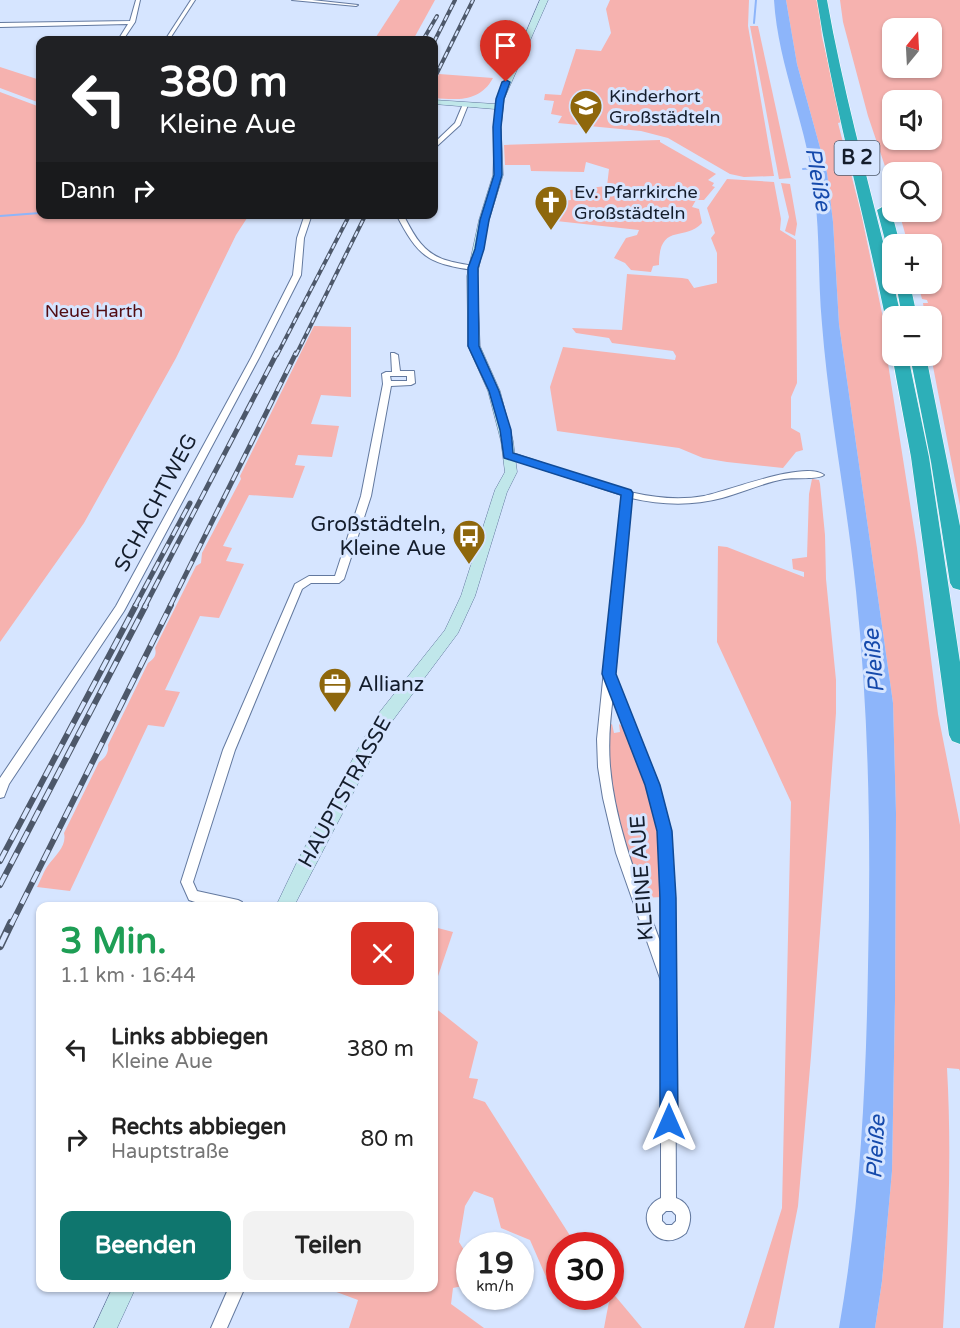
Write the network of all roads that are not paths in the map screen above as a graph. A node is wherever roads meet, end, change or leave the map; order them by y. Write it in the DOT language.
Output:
graph roads {
  1 [pos="138,0"];
  2 [pos="193,0"];
  3 [pos="294,0"];
  4 [pos="544,0"];
  5 [pos="822,0"];
  6 [pos="833,0"];
  7 [pos="356,5"];
  8 [pos="132,22"];
  9 [pos="0,25"];
  10 [pos="124,36"];
  11 [pos="170,36"];
  12 [pos="438,102"];
  13 [pos="465,105"];
  14 [pos="499,107"];
  15 [pos="860,125"];
  16 [pos="438,142"];
  17 [pos="868,152"];
  18 [pos="307,219"];
  19 [pos="402,219"];
  20 [pos="890,234"];
  21 [pos="473,268"];
  22 [pos="891,306"];
  23 [pos="394,355"];
  24 [pos="902,366"];
  25 [pos="920,366"];
  26 [pos="396,374"];
  27 [pos="387,384"];
  28 [pos="508,458"];
  29 [pos="820,475"];
  30 [pos="627,493"];
  31 [pos="960,583"];
  32 [pos="609,674"];
  33 [pos="960,735"];
  34 [pos="0,794"];
  35 [pos="220,902"];
  36 [pos="287,902"];
  37 [pos="668,981"];
  38 [pos="669,1203"];
  39 [pos="123,1292"];
  40 [pos="235,1292"];
  41 [pos="105,1328"];
  42 [pos="219,1328"];
  1 -- 8 [label="street"];
  2 -- 11 [label="street"];
  3 -- 7 [label="street"];
  4 -- 14 [label="main road, HAUPTSTRASSE"];
  5 -- 22 [label="highway, B 2"];
  6 -- 15 [label="highway, B 2"];
  8 -- 9 [label="street"];
  8 -- 10 [label="street"];
  12 -- 13 [label="main road"];
  13 -- 14 [label="main road"];
  13 -- 16 [label="street"];
  14 -- 21 [label="main road, HAUPTSTRASSE"];
  17 -- 20 [label="highway, B 2"];
  18 -- 34 [label="street, SCHACHTWEG"];
  19 -- 21 [label="street"];
  21 -- 28 [label="main road, HAUPTSTRASSE"];
  23 -- 26 [label="street"];
  24 -- 33 [label="highway"];
  25 -- 31 [label="highway"];
  26 -- 27 [label="street"];
  26 -- 27 [label="street"];
  27 -- 35 [label="street"];
  28 -- 30 [label="street"];
  28 -- 36 [label="main road, HAUPTSTRASSE"];
  29 -- 30 [label="street"];
  30 -- 32 [label="street, KLEINE AUE"];
  32 -- 37 [label="street, KLEINE AUE"];
  32 -- 37 [label="street, KLEINE AUE"];
  37 -- 38 [label="street, KLEINE AUE"];
  39 -- 41 [label="main road"];
  40 -- 42 [label="street"];
}
